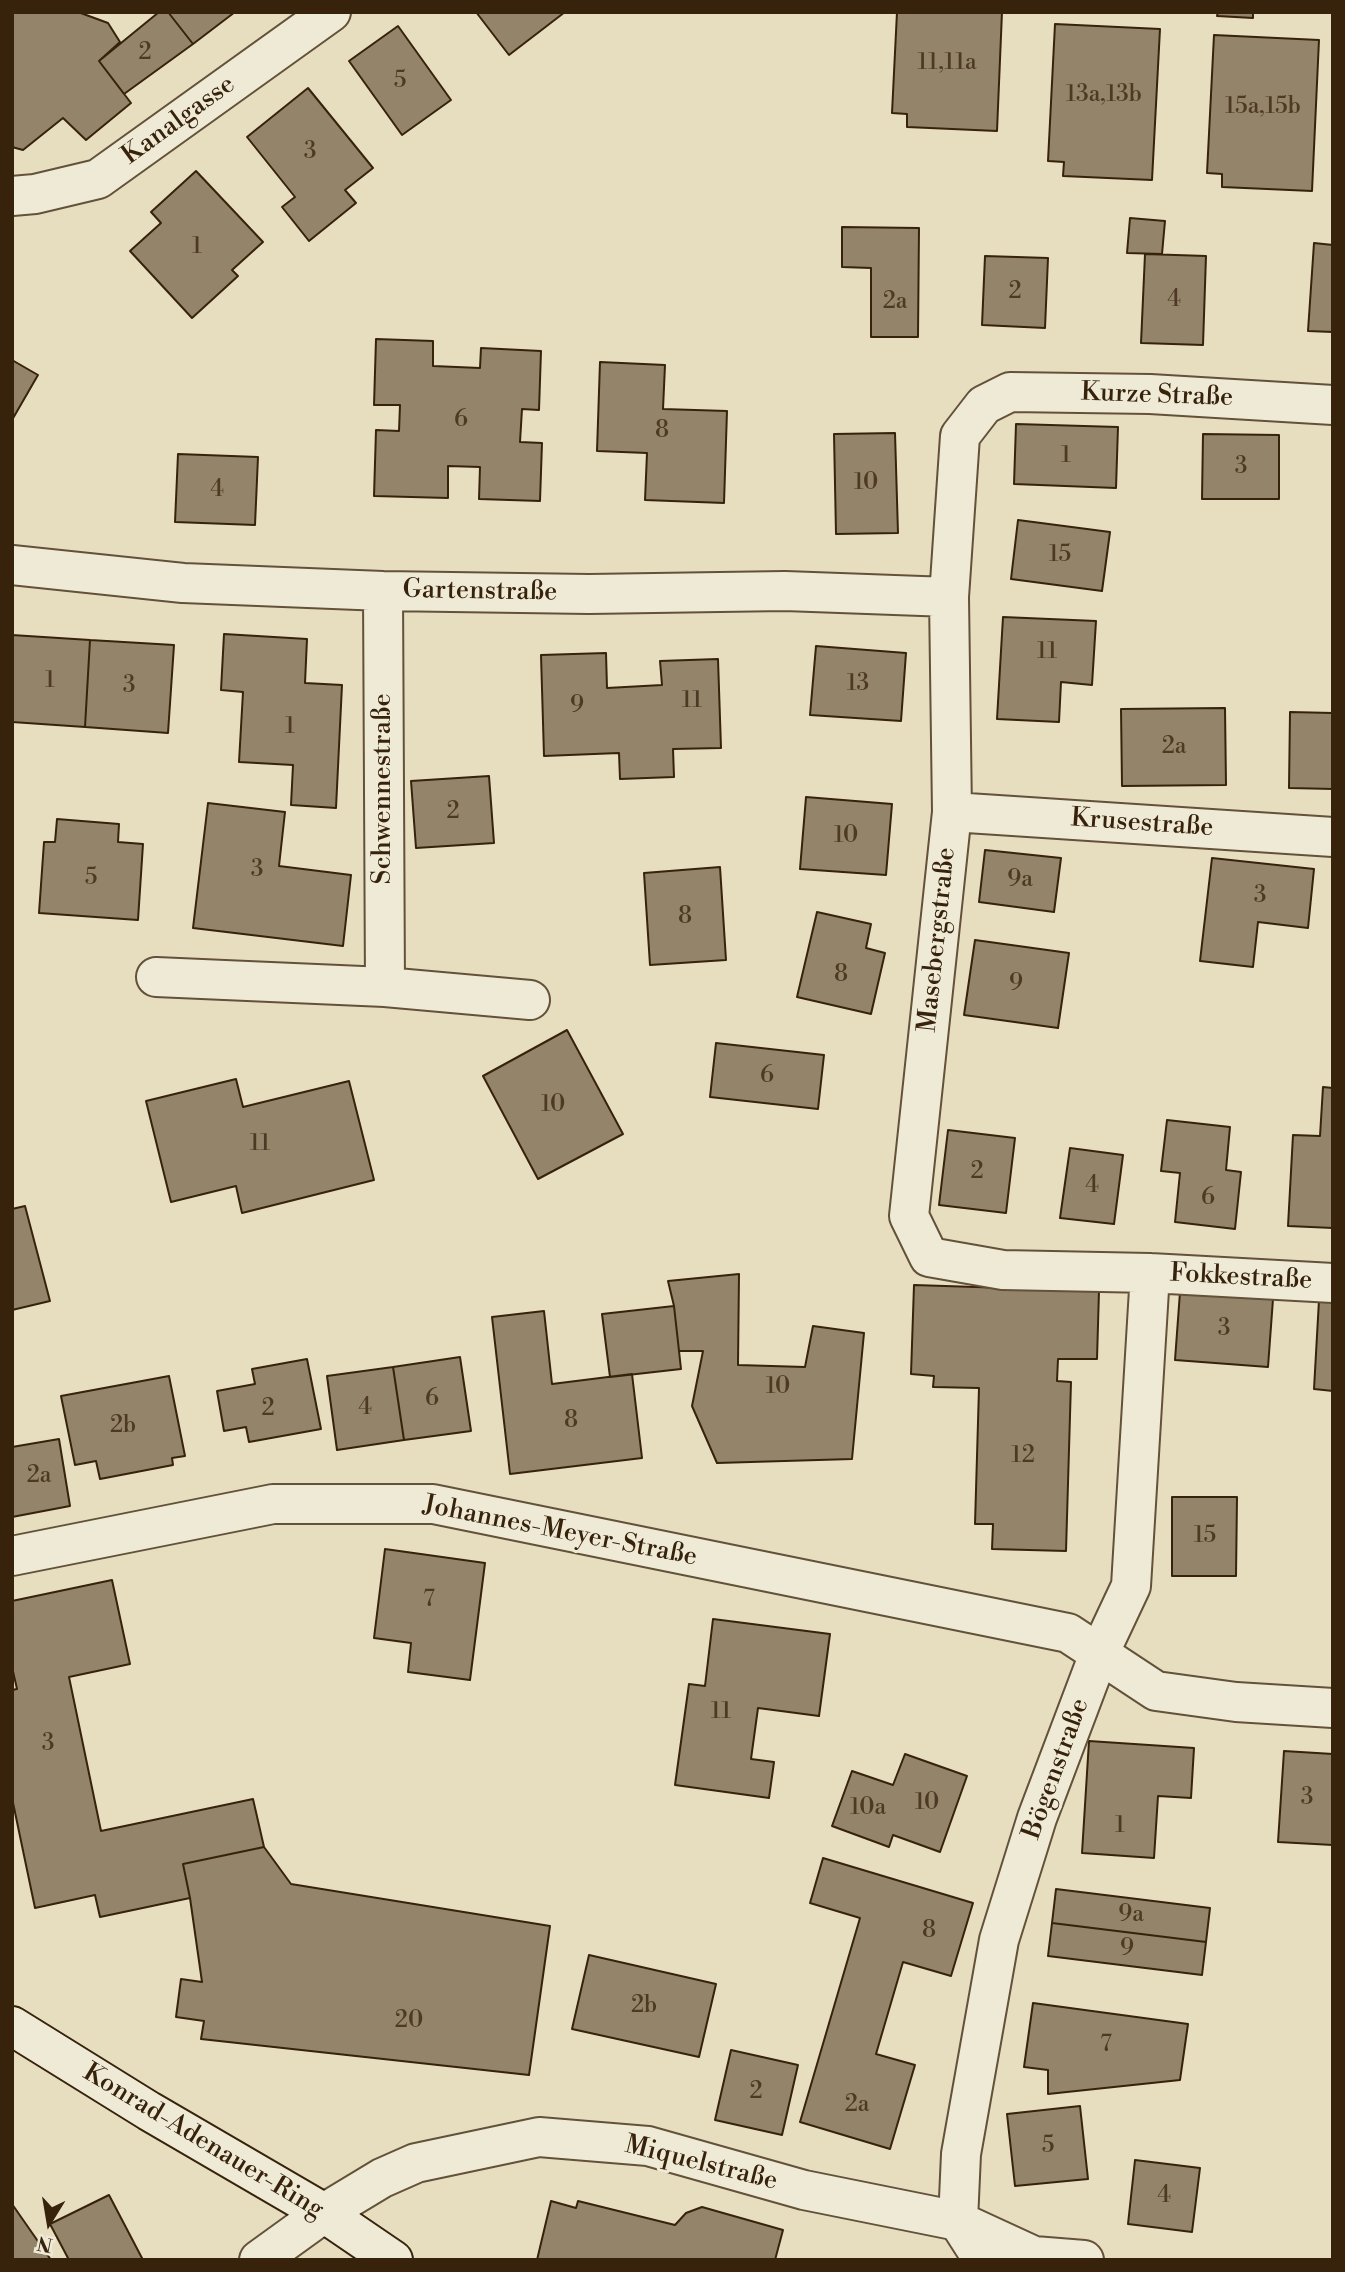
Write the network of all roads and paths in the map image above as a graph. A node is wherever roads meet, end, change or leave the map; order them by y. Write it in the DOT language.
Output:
graph roads {
  1 [pos="331,12"];
  2 [pos="12,195"];
  3 [pos="984,405"];
  4 [pos="1333,405"];
  5 [pos="12,565"];
  6 [pos="383,591"];
  7 [pos="949,597"];
  8 [pos="952,812"];
  9 [pos="1333,837"];
  10 [pos="156,977"];
  11 [pos="385,987"];
  12 [pos="530,1000"];
  13 [pos="1150,1273"];
  14 [pos="1333,1283"];
  15 [pos="12,1556"];
  16 [pos="1099,1654"];
  17 [pos="1333,1708"];
  18 [pos="12,2026"];
  19 [pos="324,2213"];
  20 [pos="958,2221"];
  21 [pos="259,2260"];
  22 [pos="393,2260"];
  23 [pos="983,2260"];
  24 [pos="1084,2260"];
  1 -- 2 [label="street, Kanalgasse"];
  3 -- 4 [label="street, Kurze Straße"];
  3 -- 7 [label="street, Masebergstraße"];
  5 -- 6 [label="street, Gartenstraße"];
  6 -- 7 [label="street, Gartenstraße"];
  6 -- 11 [label="street, Schwennestraße"];
  7 -- 8 [label="street, Masebergstraße"];
  8 -- 9 [label="street, Krusestraße"];
  8 -- 13 [label="street, Masebergstraße"];
  10 -- 11 [label="street"];
  11 -- 12 [label="street"];
  13 -- 14 [label="street, Fokkestraße"];
  13 -- 16 [label="street, Bögenstraße"];
  15 -- 16 [label="street, Johannes-Meyer-Straße"];
  16 -- 17 [label="street, Johannes-Meyer-Straße"];
  16 -- 20 [label="street, Bögenstraße"];
  18 -- 19 [label="street, Konrad-Adenauer-Ring"];
  19 -- 20 [label="street, Miquelstraße"];
  19 -- 21 [label="street, Miquelstraße"];
  19 -- 22 [label="street, Konrad-Adenauer-Ring"];
  20 -- 23 [label="street"];
  20 -- 24 [label="street, Miquelstraße"];
}
